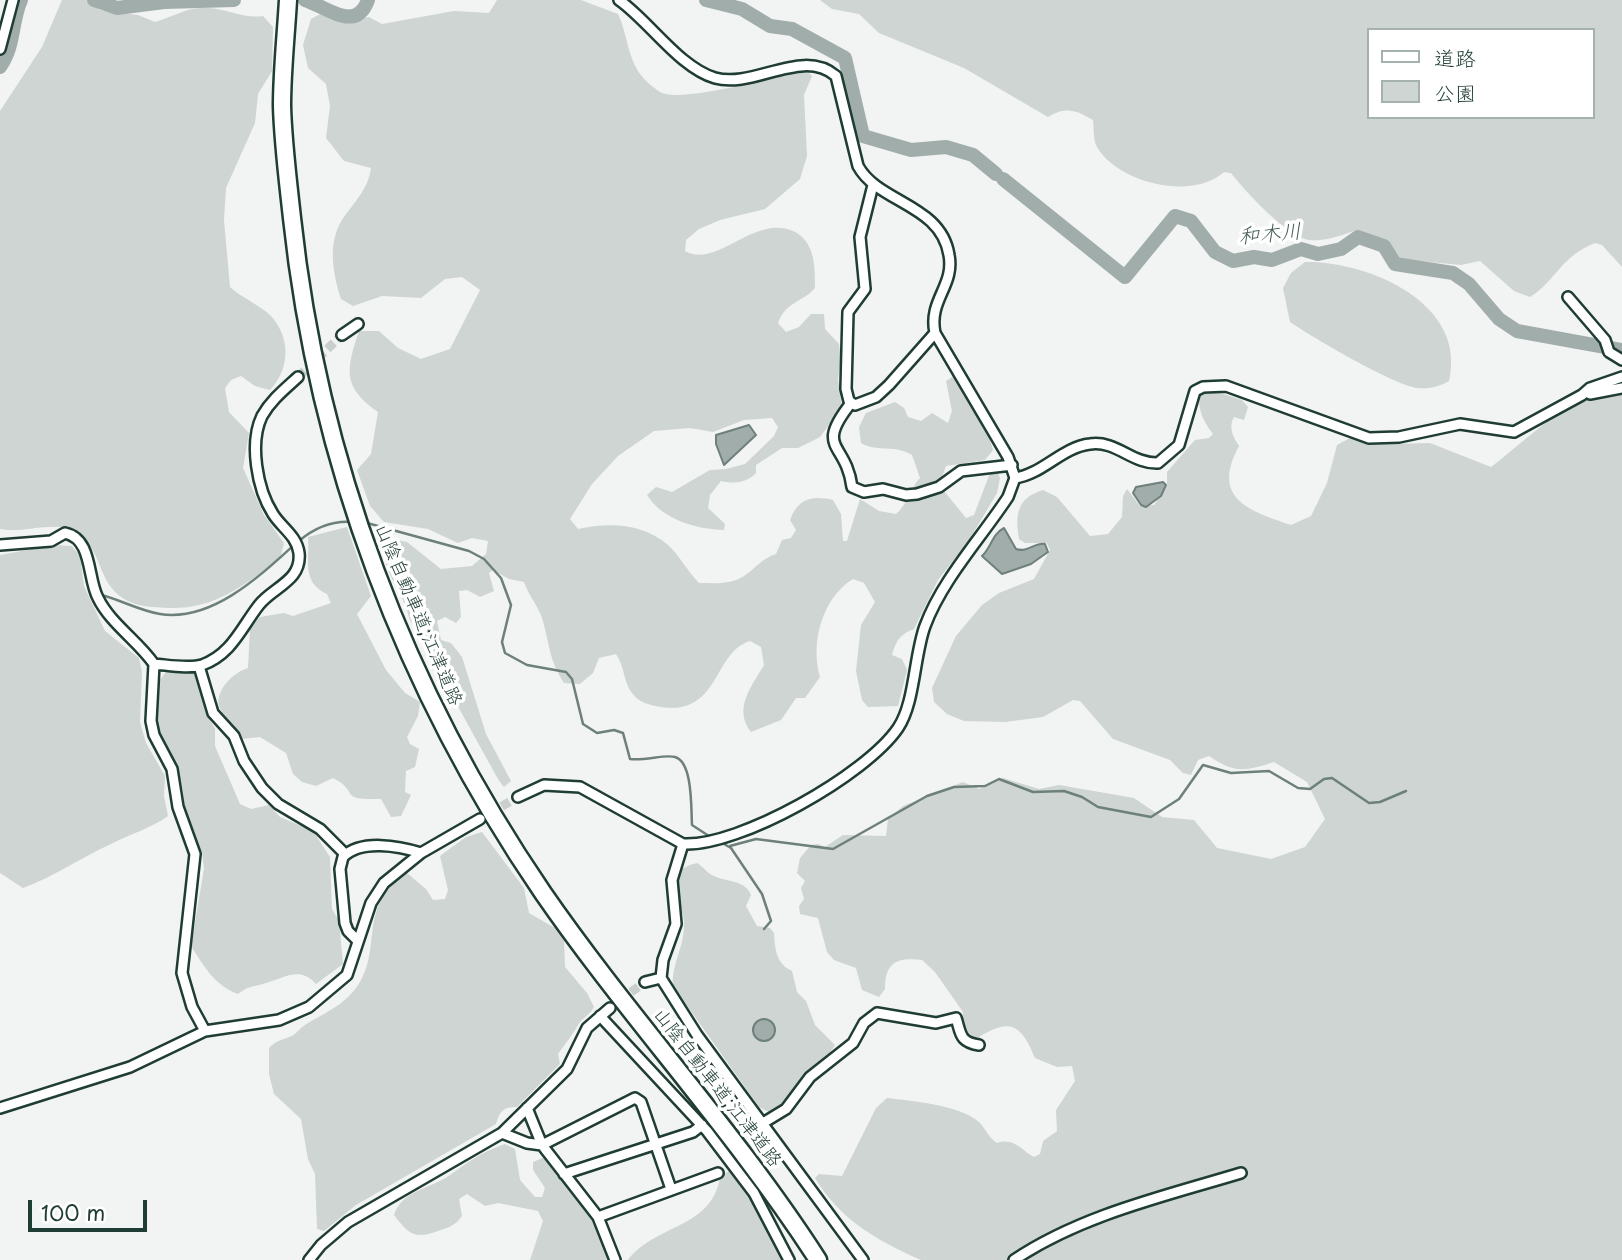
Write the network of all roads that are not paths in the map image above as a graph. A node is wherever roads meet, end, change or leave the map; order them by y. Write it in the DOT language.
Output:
graph roads {
  1 [pos="13,0"];
  2 [pos="288,0"];
  3 [pos="619,0"];
  4 [pos="0,49"];
  5 [pos="873,185"];
  6 [pos="1568,297"];
  7 [pos="358,324"];
  8 [pos="936,333"];
  9 [pos="342,335"];
  10 [pos="1622,360"];
  11 [pos="298,377"];
  12 [pos="1622,377"];
  13 [pos="1622,388"];
  14 [pos="1582,396"];
  15 [pos="851,403"];
  16 [pos="1012,465"];
  17 [pos="1015,478"];
  18 [pos="0,545"];
  19 [pos="154,664"];
  20 [pos="199,666"];
  21 [pos="518,797"];
  22 [pos="480,819"];
  23 [pos="683,844"];
  24 [pos="421,853"];
  25 [pos="345,855"];
  26 [pos="358,941"];
  27 [pos="661,978"];
  28 [pos="645,982"];
  29 [pos="610,1008"];
  30 [pos="600,1016"];
  31 [pos="205,1031"];
  32 [pos="979,1045"];
  33 [pos="0,1108"];
  34 [pos="527,1108"];
  35 [pos="763,1123"];
  36 [pos="702,1125"];
  37 [pos="502,1133"];
  38 [pos="656,1144"];
  39 [pos="542,1145"];
  40 [pos="718,1173"];
  41 [pos="1241,1173"];
  42 [pos="564,1174"];
  43 [pos="671,1189"];
  44 [pos="598,1217"];
  45 [pos="309,1260"];
  46 [pos="615,1260"];
  47 [pos="789,1260"];
  48 [pos="818,1260"];
  49 [pos="863,1260"];
  50 [pos="1014,1260"];
  1 -- 4 [label="street"];
  2 -- 48 [label="highway, 山陰自動車道;江津道路"];
  3 -- 5 [label="street"];
  5 -- 8 [label="street"];
  5 -- 15 [label="street"];
  6 -- 10 [label="street"];
  7 -- 9 [label="street"];
  8 -- 15 [label="street"];
  8 -- 16 [label="street"];
  11 -- 20 [label="street"];
  12 -- 14 [label="street"];
  13 -- 14 [label="street"];
  14 -- 17 [label="street"];
  15 -- 16 [label="street"];
  16 -- 17 [label="street"];
  17 -- 23 [label="street"];
  18 -- 19 [label="street"];
  19 -- 20 [label="street"];
  19 -- 31 [label="street"];
  20 -- 25 [label="street"];
  21 -- 23 [label="street"];
  22 -- 24 [label="street"];
  23 -- 27 [label="street"];
  24 -- 25 [label="street"];
  24 -- 26 [label="street"];
  25 -- 26 [label="street"];
  26 -- 31 [label="street"];
  27 -- 28 [label="street"];
  27 -- 35 [label="street"];
  29 -- 30 [label="street"];
  30 -- 34 [label="street"];
  30 -- 36 [label="street"];
  31 -- 33 [label="street"];
  32 -- 35 [label="street"];
  34 -- 37 [label="street"];
  34 -- 39 [label="street"];
  35 -- 49 [label="street"];
  36 -- 38 [label="street"];
  36 -- 47 [label="street"];
  37 -- 39 [label="street"];
  37 -- 45 [label="street"];
  38 -- 39 [label="street"];
  38 -- 42 [label="street"];
  38 -- 43 [label="street"];
  39 -- 42 [label="street"];
  40 -- 43 [label="street"];
  41 -- 50 [label="street"];
  42 -- 44 [label="street"];
  43 -- 44 [label="street"];
  44 -- 46 [label="street"];
}
